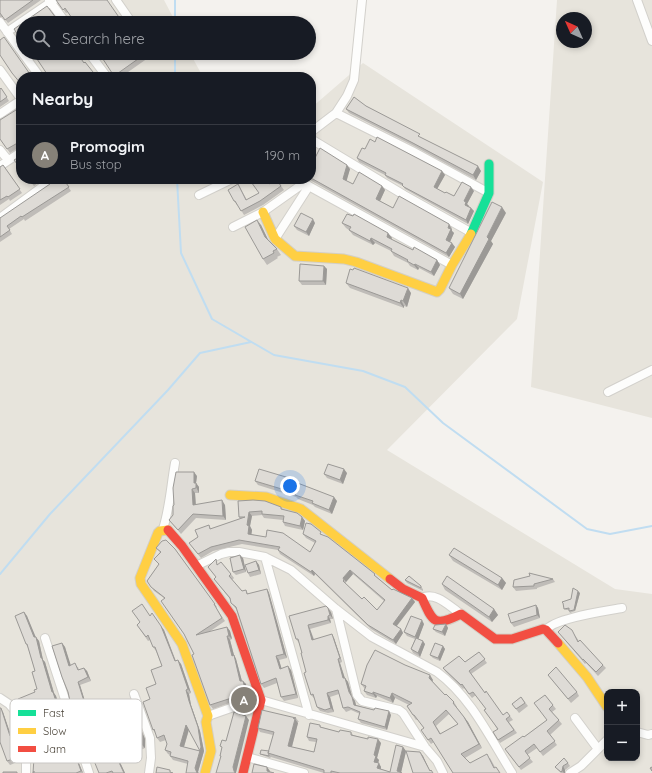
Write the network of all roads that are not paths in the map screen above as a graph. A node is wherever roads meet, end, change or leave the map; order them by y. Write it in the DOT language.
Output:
graph roads {
  1 [pos="116,0"];
  2 [pos="362,0"];
  3 [pos="637,0"];
  4 [pos="51,1"];
  5 [pos="30,16"];
  6 [pos="61,16"];
  7 [pos="127,16"];
  8 [pos="0,22"];
  9 [pos="16,26"];
  10 [pos="7,32"];
  11 [pos="652,41"];
  12 [pos="16,44"];
  13 [pos="28,60"];
  14 [pos="94,60"];
  15 [pos="0,70"];
  16 [pos="36,72"];
  17 [pos="103,72"];
  18 [pos="16,93"];
  19 [pos="16,103"];
  20 [pos="336,113"];
  21 [pos="0,114"];
  22 [pos="316,128"];
  23 [pos="316,142"];
  24 [pos="0,150"];
  25 [pos="16,155"];
  26 [pos="8,160"];
  27 [pos="489,164"];
  28 [pos="0,166"];
  29 [pos="46,184"];
  30 [pos="222,184"];
  31 [pos="306,185"];
  32 [pos="489,193"];
  33 [pos="199,195"];
  34 [pos="263,212"];
  35 [pos="0,218"];
  36 [pos="233,227"];
  37 [pos="472,233"];
  38 [pos="275,239"];
  39 [pos="452,265"];
  40 [pos="652,370"];
  41 [pos="608,392"];
  42 [pos="175,463"];
  43 [pos="230,495"];
  44 [pos="163,530"];
  45 [pos="265,558"];
  46 [pos="196,566"];
  47 [pos="422,598"];
  48 [pos="622,608"];
  49 [pos="336,609"];
  50 [pos="461,614"];
  51 [pos="546,630"];
  52 [pos="45,638"];
  53 [pos="134,694"];
  54 [pos="0,698"];
  55 [pos="65,699"];
  56 [pos="136,699"];
  57 [pos="261,700"];
  58 [pos="604,703"];
  59 [pos="10,705"];
  60 [pos="309,715"];
  61 [pos="142,716"];
  62 [pos="208,716"];
  63 [pos="575,718"];
  64 [pos="640,733"];
  65 [pos="652,734"];
  66 [pos="604,743"];
  67 [pos="424,747"];
  68 [pos="598,749"];
  69 [pos="247,757"];
  70 [pos="86,763"];
  71 [pos="89,773"];
  72 [pos="149,773"];
  73 [pos="206,773"];
  74 [pos="243,773"];
  75 [pos="304,773"];
  76 [pos="443,773"];
  77 [pos="512,773"];
  78 [pos="570,773"];
  1 -- 7 [label="street"];
  2 -- 20 [label="street"];
  3 -- 11 [label="street"];
  4 -- 5 [label="street"];
  4 -- 6 [label="street"];
  8 -- 10 [label="street"];
  9 -- 10 [label="street"];
  10 -- 12 [label="street"];
  13 -- 16 [label="street"];
  14 -- 17 [label="street"];
  15 -- 18 [label="street"];
  19 -- 21 [label="street"];
  20 -- 22 [label="street"];
  20 -- 32 [label="street"];
  23 -- 37 [label="street"];
  24 -- 26 [label="street"];
  25 -- 26 [label="street"];
  26 -- 28 [label="street"];
  27 -- 32 [label="street"];
  29 -- 35 [label="street"];
  30 -- 33 [label="street"];
  31 -- 34 [label="street"];
  31 -- 38 [label="street"];
  31 -- 39 [label="street"];
  32 -- 37 [label="street"];
  34 -- 36 [label="street"];
  34 -- 38 [label="street"];
  37 -- 39 [label="street"];
  38 -- 39 [label="street"];
  40 -- 41 [label="street"];
  42 -- 44 [label="street"];
  43 -- 47 [label="street"];
  44 -- 46 [label="street"];
  44 -- 62 [label="street"];
  45 -- 46 [label="street"];
  45 -- 49 [label="street"];
  45 -- 60 [label="street"];
  46 -- 57 [label="street"];
  47 -- 50 [label="street"];
  47 -- 50 [label="street"];
  48 -- 51 [label="street"];
  49 -- 67 [label="street"];
  49 -- 77 [label="street"];
  50 -- 51 [label="street"];
  51 -- 58 [label="street"];
  52 -- 55 [label="street"];
  53 -- 56 [label="street"];
  54 -- 59 [label="street"];
  57 -- 60 [label="street"];
  57 -- 62 [label="street"];
  57 -- 69 [label="street"];
  60 -- 67 [label="street"];
  61 -- 72 [label="street"];
  62 -- 73 [label="street"];
  63 -- 68 [label="street"];
  64 -- 65 [label="street"];
  66 -- 68 [label="street"];
  67 -- 76 [label="street"];
  68 -- 78 [label="street"];
  69 -- 74 [label="street"];
  69 -- 75 [label="street"];
  70 -- 71 [label="street"];
}
